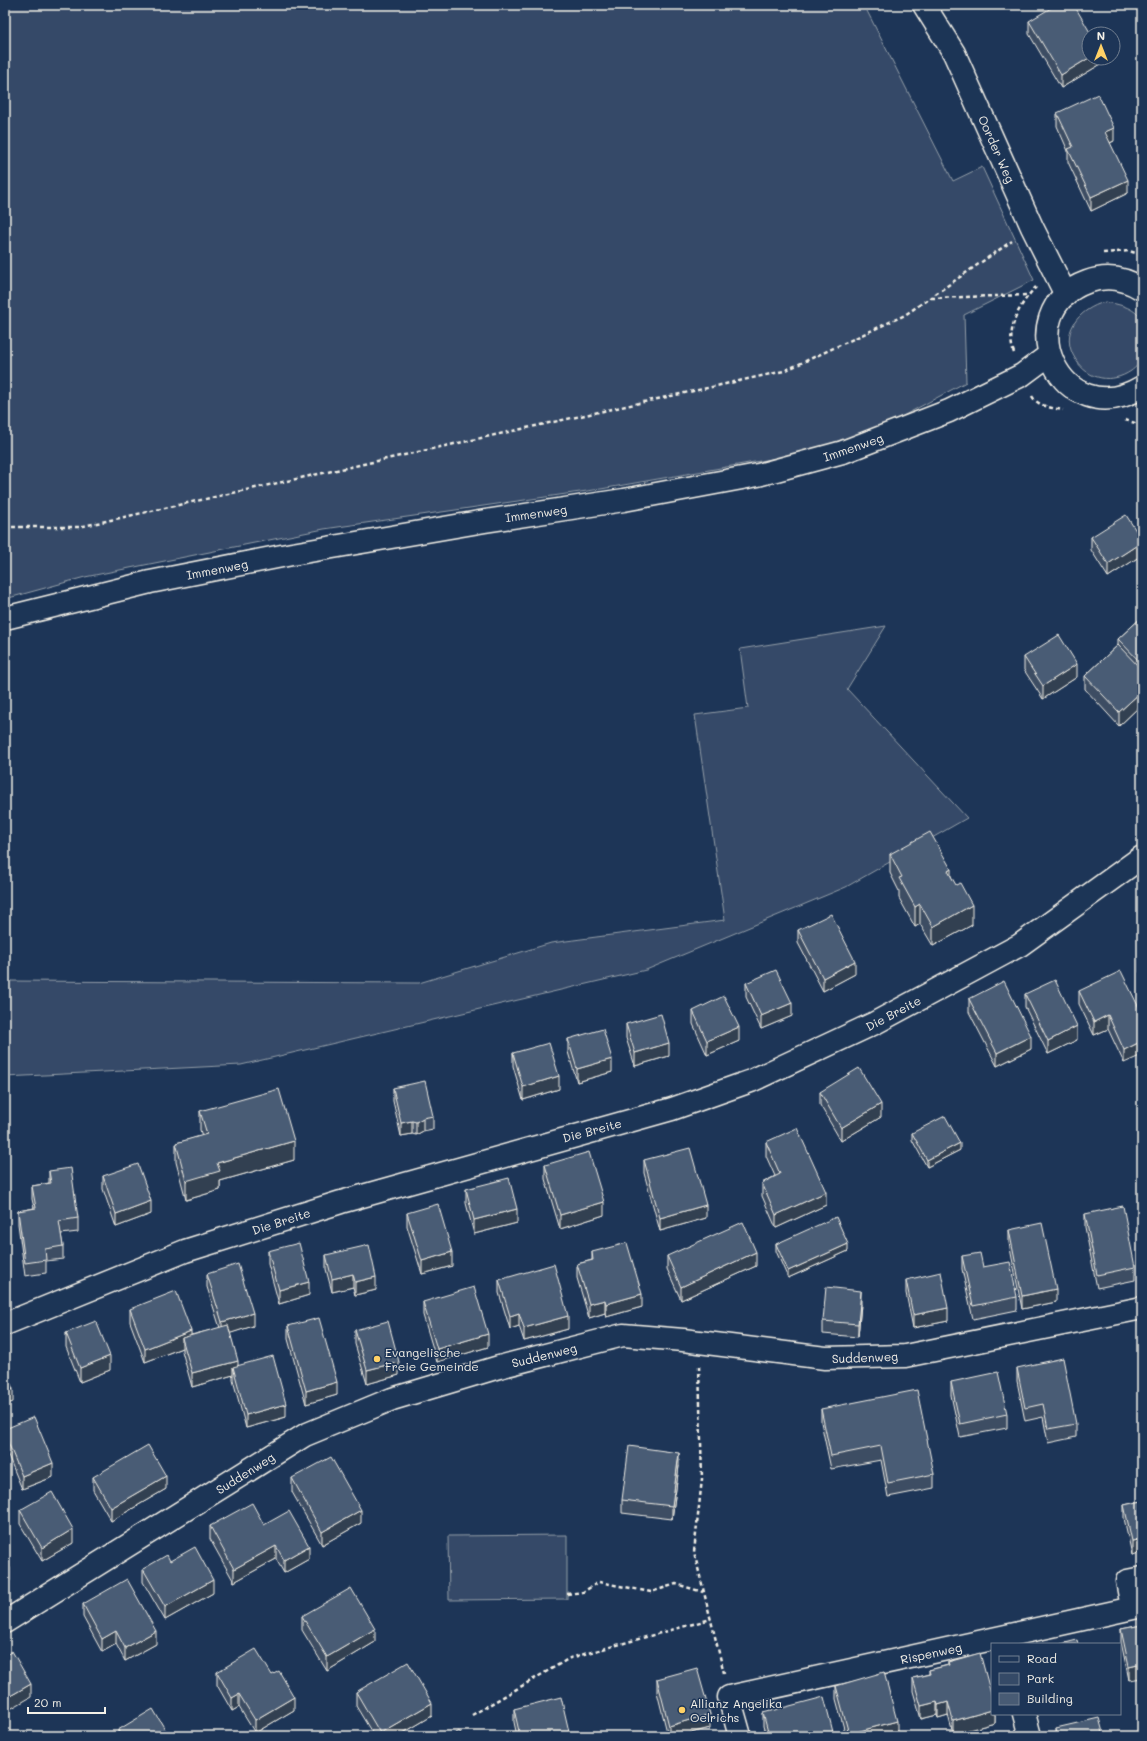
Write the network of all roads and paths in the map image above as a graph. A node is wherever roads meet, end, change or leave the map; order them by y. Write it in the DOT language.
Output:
graph roads {
  1 [pos="924,5"];
  2 [pos="1032,227"];
  3 [pos="1142,289"];
  4 [pos="1028,295"];
  5 [pos="1066,295"];
  6 [pos="929,298"];
  7 [pos="1049,355"];
  8 [pos="1142,387"];
  9 [pos="5,527"];
  10 [pos="5,618"];
  11 [pos="1142,857"];
  12 [pos="1142,1308"];
  13 [pos="5,1324"];
  14 [pos="699,1342"];
  15 [pos="1142,1578"];
  16 [pos="704,1592"];
  17 [pos="567,1594"];
  18 [pos="1137,1607"];
  19 [pos="711,1619"];
  20 [pos="5,1622"];
  21 [pos="1004,1641"];
  22 [pos="991,1644"];
  23 [pos="730,1697"];
  24 [pos="472,1715"];
  25 [pos="1024,1715"];
  26 [pos="740,1736"];
  27 [pos="1030,1736"];
  1 -- 2 [label="street, Oorder Weg"];
  2 -- 5 [label="street, Oorder Weg"];
  2 -- 6 [label="path"];
  3 -- 5 [label="street"];
  4 -- 6 [label="path"];
  5 -- 7 [label="street"];
  6 -- 9 [label="path"];
  7 -- 8 [label="street"];
  7 -- 10 [label="street, Immenweg"];
  11 -- 13 [label="street, Die Breite"];
  12 -- 14 [label="street, Suddenweg"];
  14 -- 16 [label="path"];
  14 -- 20 [label="street, Suddenweg"];
  15 -- 18 [label="street, Rispenweg"];
  16 -- 17 [label="path"];
  16 -- 19 [label="path"];
  18 -- 21 [label="street, Rispenweg"];
  19 -- 23 [label="path"];
  19 -- 24 [label="path"];
  22 -- 23 [label="street, Rispenweg"];
  23 -- 26 [label="street"];
  25 -- 27 [label="street"];
}
